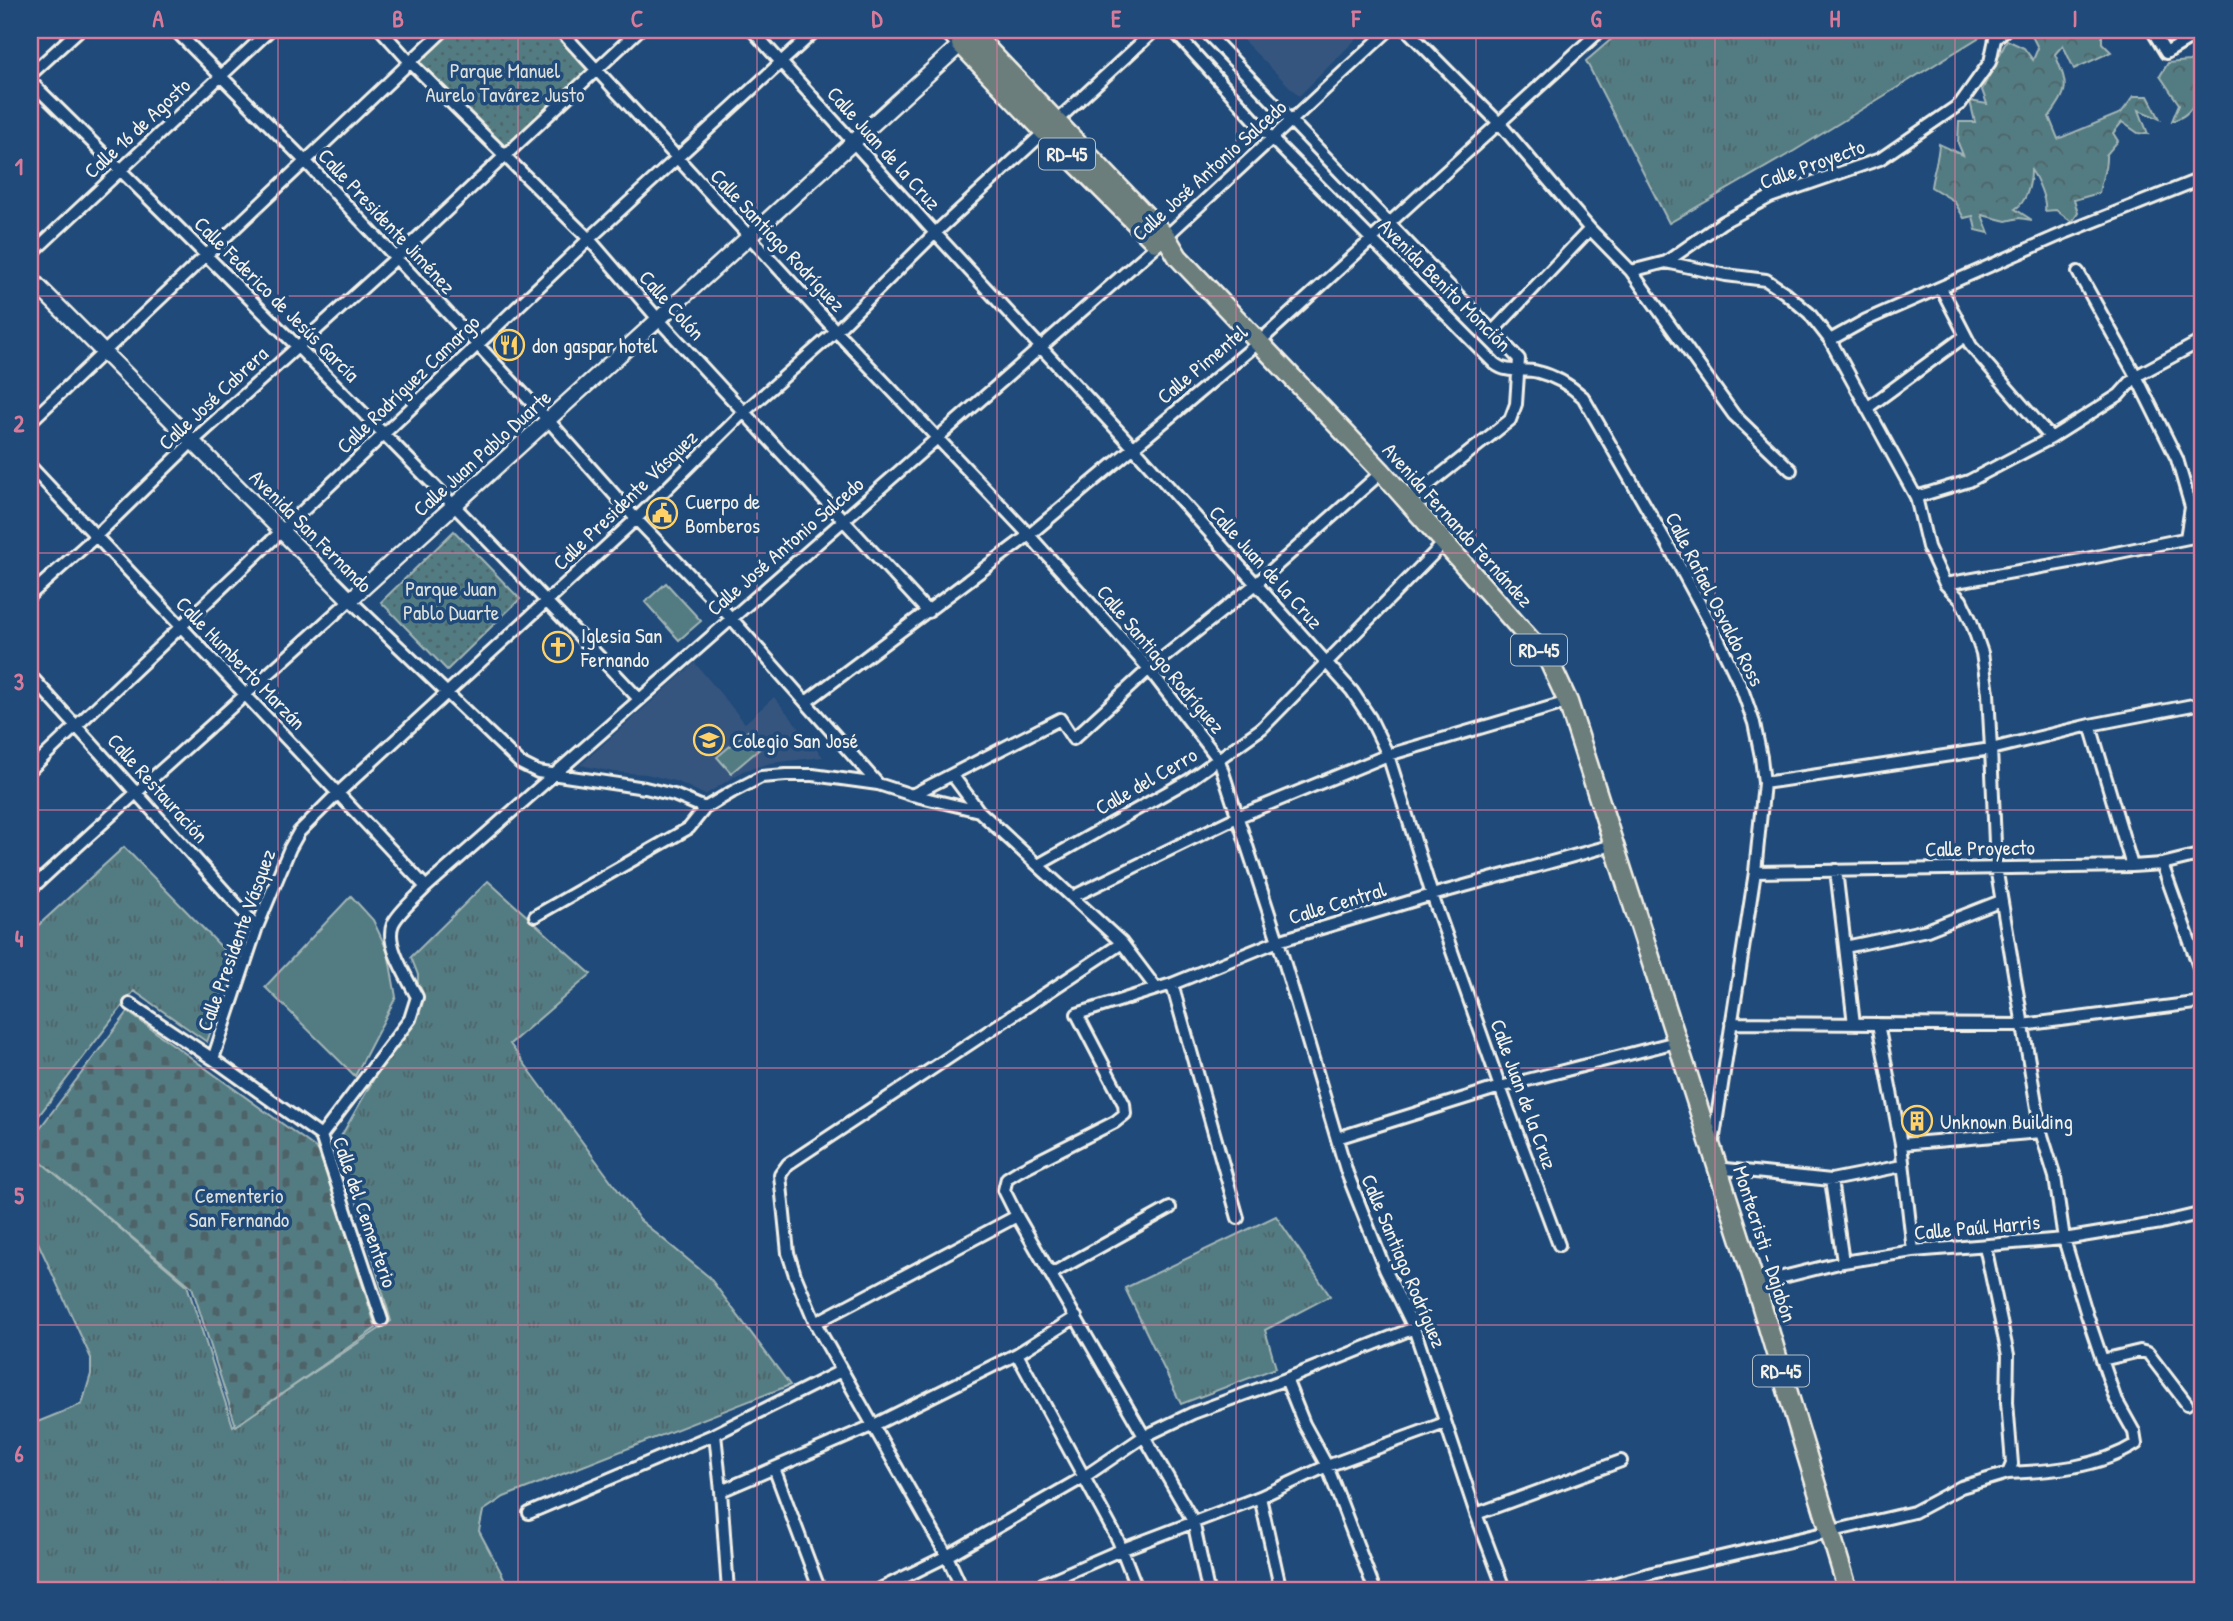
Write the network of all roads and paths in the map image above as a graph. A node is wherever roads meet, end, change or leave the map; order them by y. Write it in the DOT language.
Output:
graph roads {
  1 [pos="79,30"];
  2 [pos="175,30"];
  3 [pos="270,30"];
  4 [pos="381,30"];
  5 [pos="444,30"];
  6 [pos="561,30"];
  7 [pos="639,30"];
  8 [pos="752,30"];
  9 [pos="816,30"];
  10 [pos="947,30"];
  11 [pos="1155,30"];
  12 [pos="1173,30"];
  13 [pos="1204,30"];
  14 [pos="1389,30"];
  15 [pos="1407,30"];
  16 [pos="2005,30"];
  17 [pos="2152,30"];
  18 [pos="1597,31"];
  19 [pos="2203,31"];
  20 [pos="970,34"];
  21 [pos="410,62"];
  22 [pos="781,62"];
  23 [pos="597,68"];
  24 [pos="30,75"];
  25 [pos="221,77"];
  26 [pos="30,81"];
  27 [pos="1293,120"];
  28 [pos="1500,124"];
  29 [pos="1050,126"];
  30 [pos="1272,139"];
  31 [pos="852,142"];
  32 [pos="505,155"];
  33 [pos="677,159"];
  34 [pos="306,162"];
  35 [pos="119,169"];
  36 [pos="2203,179"];
  37 [pos="1390,224"];
  38 [pos="1590,229"];
  39 [pos="935,233"];
  40 [pos="750,237"];
  41 [pos="589,239"];
  42 [pos="1373,240"];
  43 [pos="1161,241"];
  44 [pos="30,255"];
  45 [pos="205,255"];
  46 [pos="397,258"];
  47 [pos="1666,262"];
  48 [pos="1631,271"];
  49 [pos="2078,272"];
  50 [pos="30,278"];
  51 [pos="1941,288"];
  52 [pos="657,320"];
  53 [pos="836,331"];
  54 [pos="1493,331"];
  55 [pos="1965,336"];
  56 [pos="1830,340"];
  57 [pos="2203,340"];
  58 [pos="1258,343"];
  59 [pos="478,345"];
  60 [pos="298,346"];
  61 [pos="1040,347"];
  62 [pos="103,352"];
  63 [pos="1520,370"];
  64 [pos="2136,376"];
  65 [pos="1867,408"];
  66 [pos="744,412"];
  67 [pos="549,421"];
  68 [pos="30,422"];
  69 [pos="383,435"];
  70 [pos="939,438"];
  71 [pos="2051,438"];
  72 [pos="192,442"];
  73 [pos="1133,447"];
  74 [pos="30,466"];
  75 [pos="1791,470"];
  76 [pos="1382,472"];
  77 [pos="1916,498"];
  78 [pos="1408,501"];
  79 [pos="455,507"];
  80 [pos="636,519"];
  81 [pos="843,520"];
  82 [pos="280,532"];
  83 [pos="2203,534"];
  84 [pos="1030,535"];
  85 [pos="95,537"];
  86 [pos="2186,538"];
  87 [pos="1444,543"];
  88 [pos="1256,584"];
  89 [pos="1945,584"];
  90 [pos="30,595"];
  91 [pos="350,600"];
  92 [pos="546,601"];
  93 [pos="928,612"];
  94 [pos="732,619"];
  95 [pos="179,626"];
  96 [pos="1327,662"];
  97 [pos="1149,669"];
  98 [pos="30,675"];
  99 [pos="447,692"];
  100 [pos="246,695"];
  101 [pos="639,699"];
  102 [pos="806,702"];
  103 [pos="1568,702"];
  104 [pos="2203,704"];
  105 [pos="2090,725"];
  106 [pos="77,726"];
  107 [pos="1991,749"];
  108 [pos="1388,755"];
  109 [pos="1219,760"];
  110 [pos="30,770"];
  111 [pos="554,773"];
  112 [pos="953,776"];
  113 [pos="941,782"];
  114 [pos="1764,783"];
  115 [pos="878,784"];
  116 [pos="136,791"];
  117 [pos="338,793"];
  118 [pos="912,795"];
  119 [pos="940,802"];
  120 [pos="705,808"];
  121 [pos="979,811"];
  122 [pos="1237,817"];
  123 [pos="1613,845"];
  124 [pos="2203,854"];
  125 [pos="1038,864"];
  126 [pos="2162,864"];
  127 [pos="2132,866"];
  128 [pos="1996,867"];
  129 [pos="1836,870"];
  130 [pos="1755,872"];
  131 [pos="426,887"];
  132 [pos="30,890"];
  133 [pos="1432,895"];
  134 [pos="1072,897"];
  135 [pos="2001,901"];
  136 [pos="535,916"];
  137 [pos="257,927"];
  138 [pos="1278,941"];
  139 [pos="1122,943"];
  140 [pos="1845,947"];
  141 [pos="2203,978"];
  142 [pos="1172,984"];
  143 [pos="1156,988"];
  144 [pos="2203,1002"];
  145 [pos="130,1004"];
  146 [pos="1731,1023"];
  147 [pos="1854,1024"];
  148 [pos="1878,1024"];
  149 [pos="2022,1026"];
  150 [pos="1676,1042"];
  151 [pos="213,1059"];
  152 [pos="1500,1087"];
  153 [pos="2041,1132"];
  154 [pos="321,1136"];
  155 [pos="1337,1138"];
  156 [pos="1901,1144"];
  157 [pos="1714,1160"];
  158 [pos="1902,1167"];
  159 [pos="1831,1180"];
  160 [pos="1170,1208"];
  161 [pos="2203,1213"];
  162 [pos="1017,1216"];
  163 [pos="1238,1218"];
  164 [pos="2064,1239"];
  165 [pos="1559,1245"];
  166 [pos="1985,1246"];
  167 [pos="1913,1251"];
  168 [pos="1843,1262"];
  169 [pos="1051,1275"];
  170 [pos="1755,1284"];
  171 [pos="1076,1317"];
  172 [pos="382,1320"];
  173 [pos="815,1323"];
  174 [pos="1414,1328"];
  175 [pos="1017,1354"];
  176 [pos="2102,1360"];
  177 [pos="841,1371"];
  178 [pos="1286,1379"];
  179 [pos="2187,1404"];
  180 [pos="1445,1423"];
  181 [pos="874,1425"];
  182 [pos="715,1434"];
  183 [pos="1143,1437"];
  184 [pos="1621,1461"];
  185 [pos="1327,1466"];
  186 [pos="774,1468"];
  187 [pos="2008,1473"];
  188 [pos="1084,1477"];
  189 [pos="720,1491"];
  190 [pos="1260,1497"];
  191 [pos="529,1513"];
  192 [pos="1476,1514"];
  193 [pos="1193,1521"];
  194 [pos="1830,1531"];
  195 [pos="1123,1549"];
  196 [pos="947,1556"];
  197 [pos="727,1591"];
  198 [pos="820,1591"];
  199 [pos="876,1591"];
  200 [pos="963,1591"];
  201 [pos="1026,1591"];
  202 [pos="1138,1591"];
  203 [pos="1208,1591"];
  204 [pos="1281,1591"];
  205 [pos="1375,1591"];
  206 [pos="1505,1591"];
  207 [pos="1588,1591"];
  208 [pos="1847,1591"];
  1 -- 24 [label="street"];
  2 -- 25 [label="street, Calle Presidente Jiménez"];
  3 -- 25 [label="street, Calle 16 de Agosto"];
  4 -- 21 [label="street, Calle Colón"];
  5 -- 21 [label="street"];
  6 -- 23 [label="street, Calle Santiago Rodríguez"];
  7 -- 23 [label="street, Calle José Cabrera"];
  8 -- 22 [label="street, Calle Juan de la Cruz"];
  9 -- 22 [label="street, Calle Rodríguez Camargo"];
  10 -- 20 [label="main road, Avenida Fernando Fernández / RD-45"];
  11 -- 29 [label="street, Calle Presidente Vásquez"];
  12 -- 30 [label="street, Avenida Benito Monción"];
  13 -- 27 [label="street, Avenida Benito Monción"];
  14 -- 27 [label="street, Calle José Antonio Salcedo"];
  15 -- 28 [label="street"];
  16 -- 47 [label="street, Calle Proyecto"];
  17 -- 19 [label="street"];
  18 -- 28 [label="street, Calle Pimentel"];
  20 -- 29 [label="main road, Avenida Fernando Fernández / RD-45"];
  20 -- 31 [label="street, Calle Juan Pablo Duarte"];
  21 -- 32 [label="street, Calle Colón"];
  21 -- 34 [label="street"];
  22 -- 31 [label="street, Calle Juan de la Cruz"];
  22 -- 33 [label="street, Calle Rodríguez Camargo"];
  23 -- 32 [label="street, Calle José Cabrera"];
  23 -- 33 [label="street, Calle Santiago Rodríguez"];
  25 -- 34 [label="street, Calle Presidente Jiménez"];
  25 -- 35 [label="street, Calle 16 de Agosto"];
  26 -- 35 [label="street, Calle Federico de Jesús García"];
  27 -- 30 [label="street, Calle José Antonio Salcedo"];
  27 -- 37 [label="street, Avenida Benito Monción"];
  28 -- 37 [label="street, Calle Pimentel"];
  28 -- 38 [label="street"];
  29 -- 39 [label="street, Calle Presidente Vásquez"];
  29 -- 43 [label="main road, Avenida Fernando Fernández / RD-45"];
  30 -- 42 [label="street, Avenida Benito Monción"];
  30 -- 43 [label="street, Calle José Antonio Salcedo"];
  31 -- 39 [label="street, Calle Juan de la Cruz"];
  31 -- 40 [label="street, Calle Juan Pablo Duarte"];
  32 -- 41 [label="street, Calle Colón"];
  32 -- 46 [label="street, Calle José Cabrera"];
  33 -- 40 [label="street, Calle Santiago Rodríguez"];
  33 -- 41 [label="street, Calle Rodríguez Camargo"];
  34 -- 45 [label="street"];
  34 -- 46 [label="street, Calle Presidente Jiménez"];
  35 -- 44 [label="street, Calle 16 de Agosto"];
  35 -- 45 [label="street, Calle Federico de Jesús García"];
  36 -- 51 [label="street"];
  37 -- 42 [label="street, Calle Pimentel"];
  37 -- 54 [label="street, Avenida Benito Monción"];
  38 -- 48 [label="street"];
  38 -- 54 [label="street"];
  39 -- 53 [label="street, Calle Presidente Vásquez"];
  39 -- 61 [label="street, Calle Juan de la Cruz"];
  40 -- 52 [label="street, Calle Juan Pablo Duarte"];
  40 -- 53 [label="street, Calle Santiago Rodríguez"];
  41 -- 52 [label="street, Calle Colón"];
  41 -- 59 [label="street, Calle Rodríguez Camargo"];
  42 -- 58 [label="street, Calle Pimentel"];
  42 -- 63 [label="street, Avenida Benito Monción"];
  43 -- 58 [label="main road, Avenida Fernando Fernández / RD-45"];
  43 -- 61 [label="street, Calle José Antonio Salcedo"];
  45 -- 60 [label="street, Calle Federico de Jesús García"];
  45 -- 62 [label="street"];
  46 -- 59 [label="street, Calle Presidente Jiménez"];
  46 -- 60 [label="street, Calle José Cabrera"];
  47 -- 48 [label="street, Calle Proyecto"];
  47 -- 56 [label="street"];
  48 -- 75 [label="street"];
  49 -- 64 [label="street"];
  50 -- 62 [label="street, Avenida San Fernando"];
  51 -- 55 [label="street"];
  51 -- 56 [label="street"];
  52 -- 66 [label="street, Calle Colón"];
  52 -- 67 [label="street, Calle Juan Pablo Duarte"];
  53 -- 66 [label="street, Calle Presidente Vásquez"];
  53 -- 70 [label="street, Calle Santiago Rodríguez"];
  54 -- 63 [label="street, Avenida Benito Monción"];
  55 -- 65 [label="street"];
  55 -- 71 [label="street"];
  56 -- 65 [label="street"];
  57 -- 64 [label="street"];
  58 -- 73 [label="street, Calle Pimentel"];
  58 -- 76 [label="main road, Avenida Fernando Fernández / RD-45"];
  59 -- 67 [label="street, Calle Presidente Jiménez"];
  59 -- 69 [label="street, Calle Rodríguez Camargo"];
  60 -- 69 [label="street, Calle Federico de Jesús García"];
  60 -- 72 [label="street, Calle José Cabrera"];
  61 -- 70 [label="street, Calle José Antonio Salcedo"];
  61 -- 73 [label="street, Calle Juan de la Cruz"];
  62 -- 68 [label="street"];
  62 -- 72 [label="street, Avenida San Fernando"];
  63 -- 78 [label="street"];
  63 -- 114 [label="street, Calle Rafael Osvaldo Ross"];
  64 -- 71 [label="street"];
  64 -- 86 [label="street"];
  65 -- 77 [label="street"];
  66 -- 80 [label="street, Calle Presidente Vásquez"];
  66 -- 81 [label="street, Calle Colón"];
  67 -- 79 [label="street, Calle Juan Pablo Duarte"];
  67 -- 80 [label="street, Calle Presidente Jiménez"];
  69 -- 79 [label="street, Calle Federico de Jesús García"];
  69 -- 82 [label="street, Calle Rodríguez Camargo"];
  70 -- 81 [label="street, Calle José Antonio Salcedo"];
  70 -- 84 [label="street, Calle Santiago Rodríguez"];
  71 -- 77 [label="street"];
  72 -- 82 [label="street, Avenida San Fernando"];
  72 -- 85 [label="street, Calle José Cabrera"];
  73 -- 84 [label="street, Calle Pimentel"];
  73 -- 88 [label="street, Calle Juan de la Cruz"];
  74 -- 85 [label="street, Calle Humberto Marzán"];
  76 -- 78 [label="main road, Avenida Fernando Fernández / RD-45"];
  76 -- 88 [label="street"];
  77 -- 89 [label="street"];
  78 -- 87 [label="main road, Avenida Fernando Fernández / RD-45"];
  79 -- 91 [label="street, Calle Juan Pablo Duarte"];
  79 -- 92 [label="street, Calle Federico de Jesús García"];
  80 -- 92 [label="street, Calle Presidente Vásquez"];
  80 -- 94 [label="street, Calle Presidente Jiménez"];
  81 -- 93 [label="street, Calle Colón"];
  81 -- 94 [label="street, Calle José Antonio Salcedo"];
  82 -- 91 [label="street, Avenida San Fernando"];
  82 -- 95 [label="street, Calle Rodríguez Camargo"];
  83 -- 86 [label="street"];
  84 -- 93 [label="street, Calle Pimentel"];
  84 -- 97 [label="street, Calle Santiago Rodríguez"];
  85 -- 90 [label="street, Calle José Cabrera"];
  85 -- 95 [label="street, Calle Humberto Marzán"];
  86 -- 89 [label="street"];
  87 -- 96 [label="street, Calle del Cerro"];
  87 -- 103 [label="main road, Avenida Fernando Fernández / RD-45"];
  88 -- 96 [label="street, Calle Juan de la Cruz"];
  88 -- 97 [label="street"];
  89 -- 107 [label="street"];
  91 -- 99 [label="street, Avenida San Fernando"];
  91 -- 100 [label="street, Calle Juan Pablo Duarte"];
  92 -- 99 [label="street, Calle Presidente Vásquez"];
  92 -- 101 [label="street, Calle Federico de Jesús García"];
  93 -- 102 [label="street, Calle Pimentel"];
  94 -- 101 [label="street, Calle José Antonio Salcedo"];
  94 -- 102 [label="street, Calle Presidente Jiménez"];
  95 -- 100 [label="street, Calle Humberto Marzán"];
  95 -- 106 [label="street, Calle Rodríguez Camargo"];
  96 -- 108 [label="street, Calle Juan de la Cruz"];
  96 -- 109 [label="street, Calle del Cerro"];
  97 -- 109 [label="street, Calle Santiago Rodríguez"];
  97 -- 112 [label="street"];
  98 -- 106 [label="street, Calle Restauración"];
  99 -- 111 [label="street, Avenida San Fernando"];
  99 -- 117 [label="street, Calle Presidente Vásquez"];
  100 -- 116 [label="street, Calle Juan Pablo Duarte"];
  100 -- 117 [label="street, Calle Humberto Marzán"];
  101 -- 111 [label="street, Calle José Antonio Salcedo"];
  102 -- 115 [label="street, Calle Presidente Jiménez"];
  103 -- 108 [label="street"];
  103 -- 123 [label="main road, Avenida Fernando Fernández / RD-45"];
  104 -- 105 [label="street"];
  105 -- 107 [label="street"];
  105 -- 127 [label="street"];
  106 -- 110 [label="street, Calle Rodríguez Camargo"];
  106 -- 116 [label="street, Calle Restauración"];
  107 -- 114 [label="street"];
  107 -- 128 [label="street"];
  108 -- 122 [label="street"];
  108 -- 133 [label="street, Calle Juan de la Cruz"];
  109 -- 122 [label="street, Calle Santiago Rodríguez"];
  109 -- 125 [label="street, Calle del Cerro"];
  111 -- 120 [label="street, Avenida San Fernando"];
  111 -- 131 [label="street, Calle José Antonio Salcedo"];
  112 -- 113 [label="street"];
  112 -- 121 [label="street"];
  113 -- 118 [label="street"];
  113 -- 119 [label="street"];
  114 -- 130 [label="street, Calle Rafael Osvaldo Ross"];
  115 -- 118 [label="street"];
  115 -- 120 [label="street"];
  116 -- 132 [label="street, Calle Juan Pablo Duarte"];
  116 -- 137 [label="street, Calle Restauración"];
  117 -- 131 [label="street, Calle Humberto Marzán"];
  117 -- 137 [label="street, Calle Presidente Vásquez"];
  118 -- 119 [label="street"];
  119 -- 121 [label="street"];
  120 -- 136 [label="street"];
  121 -- 125 [label="street"];
  122 -- 134 [label="street"];
  122 -- 138 [label="street, Calle Santiago Rodríguez"];
  123 -- 133 [label="street, Calle Central"];
  123 -- 150 [label="main road, Avenida Fernando Fernández / RD-45"];
  124 -- 126 [label="street, Calle Proyecto"];
  125 -- 134 [label="street"];
  126 -- 127 [label="street, Calle Proyecto"];
  126 -- 141 [label="street"];
  127 -- 128 [label="street, Calle Proyecto"];
  128 -- 129 [label="street, Calle Proyecto"];
  128 -- 135 [label="street"];
  129 -- 130 [label="street, Calle Proyecto"];
  129 -- 140 [label="street"];
  130 -- 146 [label="street, Calle Rafael Osvaldo Ross"];
  131 -- 154 [label="street, Calle José Antonio Salcedo"];
  133 -- 138 [label="street, Calle Central"];
  133 -- 152 [label="street, Calle Juan de la Cruz"];
  134 -- 139 [label="street"];
  135 -- 140 [label="street"];
  135 -- 149 [label="street"];
  137 -- 151 [label="street, Calle Presidente Vásquez"];
  138 -- 142 [label="street, Calle Central"];
  138 -- 155 [label="street, Calle Santiago Rodríguez"];
  139 -- 143 [label="street"];
  139 -- 173 [label="street"];
  140 -- 147 [label="street"];
  142 -- 143 [label="street, Calle Central"];
  142 -- 163 [label="street"];
  143 -- 162 [label="street, Calle Central"];
  144 -- 149 [label="street"];
  145 -- 151 [label="street, Calle del Cementerio"];
  146 -- 147 [label="street"];
  146 -- 157 [label="street, Calle Rafael Osvaldo Ross"];
  147 -- 148 [label="street"];
  148 -- 149 [label="street"];
  148 -- 156 [label="street"];
  149 -- 153 [label="street"];
  150 -- 152 [label="street"];
  150 -- 157 [label="main road, Avenida Fernando Fernández / RD-45"];
  151 -- 154 [label="street, Calle del Cementerio"];
  152 -- 155 [label="street"];
  152 -- 165 [label="street, Calle Juan de la Cruz"];
  153 -- 156 [label="street"];
  153 -- 164 [label="street"];
  154 -- 172 [label="street, Calle del Cementerio"];
  155 -- 174 [label="street, Calle Santiago Rodríguez"];
  156 -- 158 [label="street"];
  157 -- 159 [label="street"];
  157 -- 170 [label="main road, Montecristi - Dajabón / RD-45"];
  158 -- 159 [label="street"];
  158 -- 167 [label="street"];
  159 -- 168 [label="street"];
  160 -- 169 [label="street"];
  161 -- 164 [label="street, Calle Paúl Harris"];
  162 -- 169 [label="street"];
  162 -- 173 [label="street"];
  164 -- 166 [label="street, Calle Paúl Harris"];
  164 -- 176 [label="street"];
  166 -- 167 [label="street, Calle Paúl Harris"];
  166 -- 187 [label="street"];
  167 -- 168 [label="street, Calle Paúl Harris"];
  168 -- 170 [label="street, Calle Paúl Harris"];
  169 -- 171 [label="street"];
  170 -- 194 [label="main road, Montecristi - Dajabón / RD-45"];
  171 -- 175 [label="street"];
  171 -- 183 [label="street"];
  173 -- 177 [label="street"];
  174 -- 178 [label="street"];
  174 -- 180 [label="street, Calle Santiago Rodríguez"];
  175 -- 181 [label="street"];
  175 -- 188 [label="street"];
  176 -- 179 [label="street"];
  176 -- 187 [label="street"];
  177 -- 181 [label="street"];
  177 -- 182 [label="street"];
  178 -- 183 [label="street"];
  178 -- 185 [label="street"];
  180 -- 185 [label="street"];
  180 -- 192 [label="street, Calle Santiago Rodríguez"];
  181 -- 186 [label="street"];
  181 -- 196 [label="street"];
  182 -- 189 [label="street"];
  182 -- 191 [label="street"];
  183 -- 188 [label="street"];
  183 -- 193 [label="street"];
  184 -- 192 [label="street"];
  185 -- 190 [label="street"];
  185 -- 205 [label="street"];
  186 -- 189 [label="street"];
  186 -- 198 [label="street"];
  187 -- 194 [label="street"];
  188 -- 195 [label="street"];
  188 -- 196 [label="street"];
  189 -- 197 [label="street"];
  190 -- 193 [label="street"];
  190 -- 204 [label="street"];
  192 -- 206 [label="street, Calle Santiago Rodríguez"];
  193 -- 195 [label="street"];
  193 -- 203 [label="street"];
  194 -- 207 [label="street"];
  194 -- 208 [label="main road, Montecristi - Dajabón / RD-45"];
  195 -- 201 [label="street"];
  195 -- 202 [label="street"];
  196 -- 199 [label="street"];
  196 -- 200 [label="street"];
}
